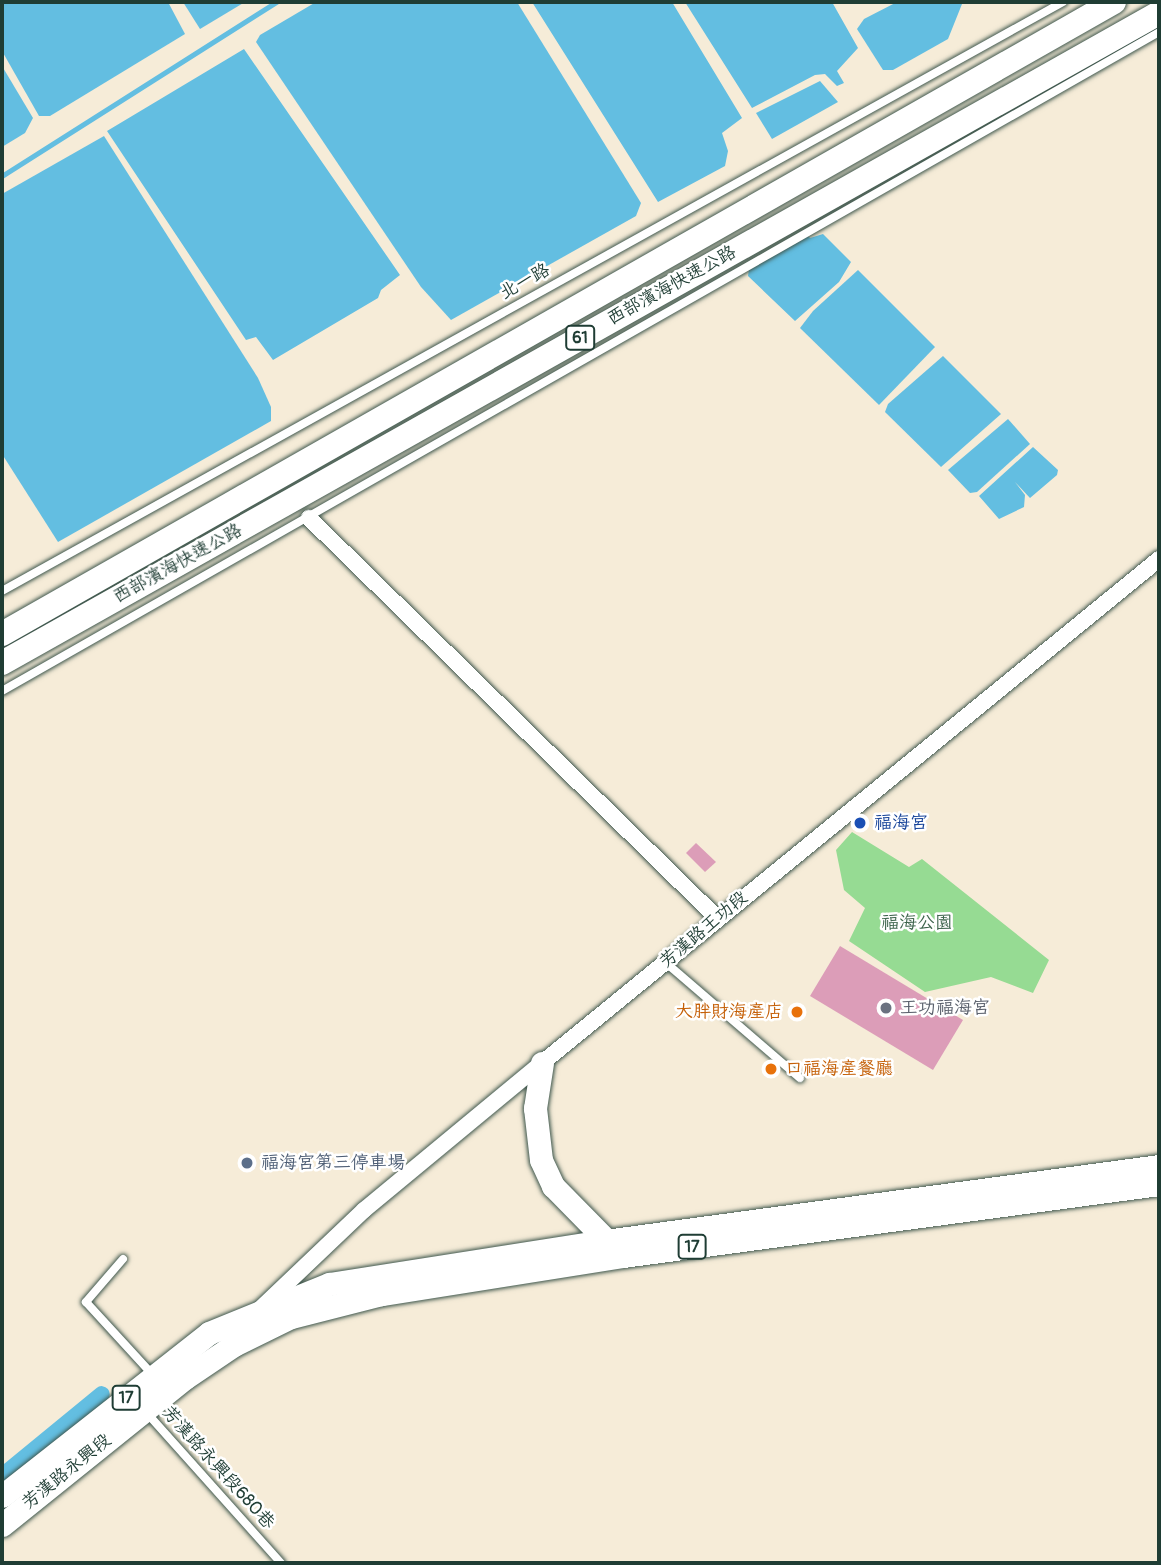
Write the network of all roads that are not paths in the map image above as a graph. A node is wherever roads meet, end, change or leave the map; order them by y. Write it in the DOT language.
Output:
graph roads {
  1 [pos="1063,2"];
  2 [pos="1114,2"];
  3 [pos="1159,13"];
  4 [pos="1159,32"];
  5 [pos="309,518"];
  6 [pos="1159,559"];
  7 [pos="2,591"];
  8 [pos="2,634"];
  9 [pos="2,663"];
  10 [pos="2,691"];
  11 [pos="717,918"];
  12 [pos="665,962"];
  13 [pos="541,1062"];
  14 [pos="800,1078"];
  15 [pos="1159,1166"];
  16 [pos="1159,1184"];
  17 [pos="605,1241"];
  18 [pos="623,1256"];
  19 [pos="123,1259"];
  20 [pos="257,1311"];
  21 [pos="234,1345"];
  22 [pos="154,1376"];
  23 [pos="137,1401"];
  24 [pos="2,1496"];
  25 [pos="2,1525"];
  26 [pos="281,1563"];
  1 -- 7 [label="lane, 北一路"];
  2 -- 8 [label="highway, 西部濱海快速公路 / 61"];
  3 -- 9 [label="highway, 西部濱海快速公路 / 61"];
  4 -- 5 [label="lane"];
  5 -- 10 [label="lane"];
  5 -- 11 [label="street"];
  6 -- 11 [label="street, 芳漢路王功段"];
  11 -- 12 [label="street, 芳漢路王功段"];
  12 -- 13 [label="street, 芳漢路王功段"];
  12 -- 14 [label="lane"];
  13 -- 17 [label="main road"];
  13 -- 20 [label="street, 芳漢路王功段"];
  15 -- 17 [label="main road, 17"];
  16 -- 18 [label="main road, 17"];
  17 -- 18 [label="main road"];
  17 -- 20 [label="main road, 17"];
  18 -- 21 [label="main road, 17"];
  19 -- 22 [label="lane"];
  20 -- 21 [label="street, 芳漢路王功段"];
  20 -- 22 [label="main road, 芳漢路永興段 / 17"];
  21 -- 23 [label="main road, 芳漢路永興段 / 17"];
  22 -- 23 [label="main road, 芳漢路永興段 / 17"];
  23 -- 24 [label="main road, 芳漢路永興段 / 17"];
  23 -- 25 [label="main road, 芳漢路永興段 / 17"];
  23 -- 26 [label="lane, 芳漢路永興段680巷"];
}
